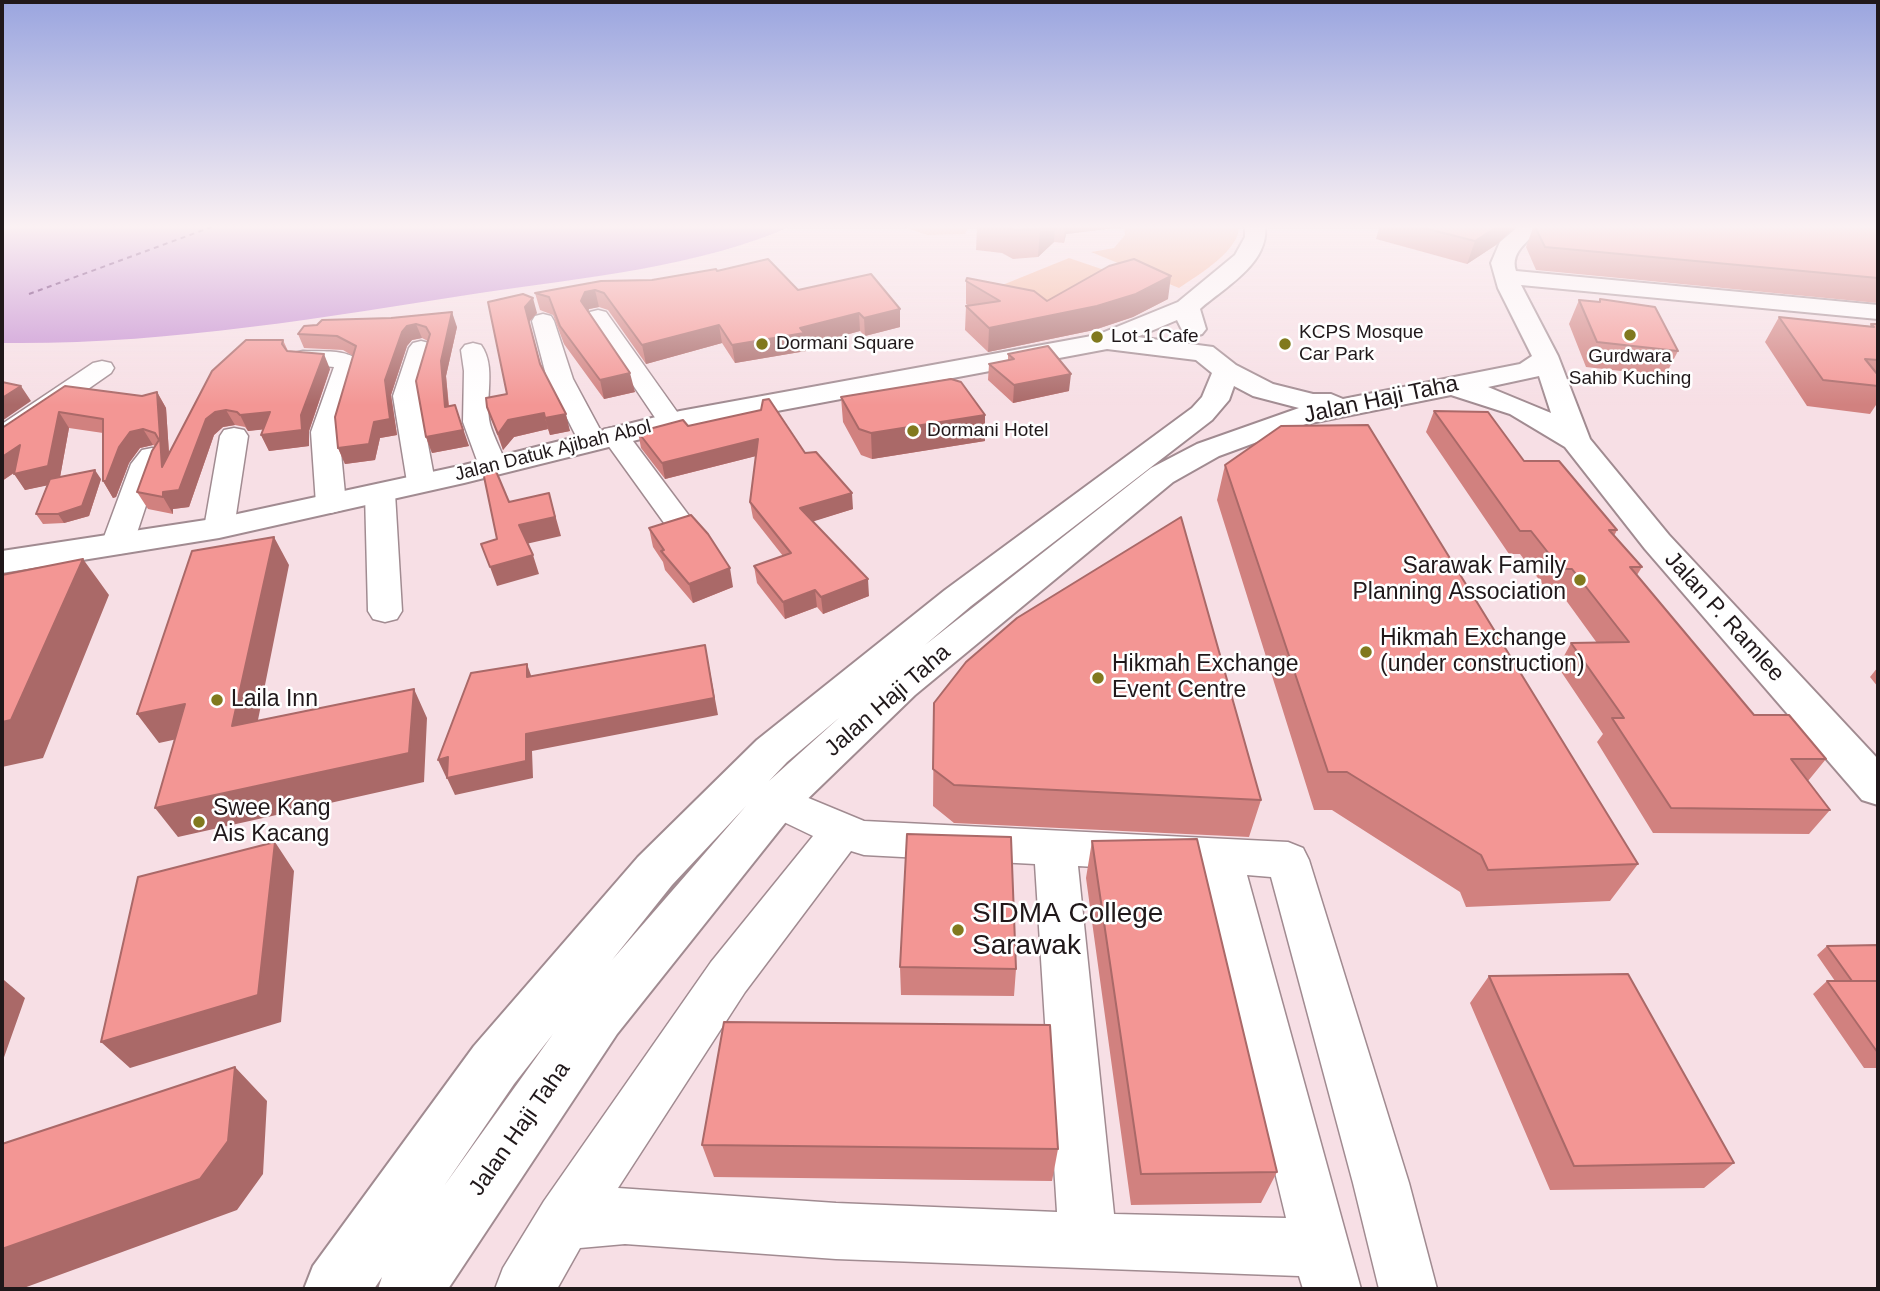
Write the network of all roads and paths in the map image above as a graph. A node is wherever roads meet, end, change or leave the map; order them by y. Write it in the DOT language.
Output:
graph roads {
  1 [pos="1215,285"];
  2 [pos="1511,285"];
  3 [pos="1602,285"];
  4 [pos="1187,307"];
  5 [pos="1878,312"];
  6 [pos="598,317"];
  7 [pos="543,321"];
  8 [pos="1104,342"];
  9 [pos="421,348"];
  10 [pos="473,350"];
  11 [pos="1545,356"];
  12 [pos="303,358"];
  13 [pos="1215,362"];
  14 [pos="102,368"];
  15 [pos="1449,386"];
  16 [pos="1364,402"];
  17 [pos="671,422"];
  18 [pos="2,436"];
  19 [pos="234,436"];
  20 [pos="603,437"];
  21 [pos="1576,441"];
  22 [pos="152,456"];
  23 [pos="493,466"];
  24 [pos="421,482"];
  25 [pos="380,493"];
  26 [pos="331,503"];
  27 [pos="678,521"];
  28 [pos="219,528"];
  29 [pos="117,545"];
  30 [pos="2,562"];
  31 [pos="385,611"];
  32 [pos="1878,788"];
  33 [pos="777,801"];
  34 [pos="842,831"];
  35 [pos="1055,849"];
  36 [pos="1221,859"];
  37 [pos="564,1221"];
  38 [pos="1088,1242"];
  39 [pos="1326,1268"];
  40 [pos="336,1289"];
  41 [pos="410,1289"];
  42 [pos="524,1289"];
  43 [pos="1408,1289"];
  1 -- 4 [label="main road, Jalan Datuk Ajibah Abol"];
  2 -- 11 [label="main road, Jalan P. Ramlee"];
  3 -- 5 [label="main road"];
  4 -- 8 [label="main road, Jalan Datuk Ajibah Abol"];
  4 -- 13 [label="main road"];
  6 -- 17 [label="street"];
  7 -- 20 [label="street"];
  8 -- 13 [label="main road, Jalan Datuk Ajibah Abol"];
  8 -- 17 [label="main road, Jalan Datuk Ajibah Abol"];
  9 -- 24 [label="street"];
  10 -- 23 [label="street"];
  11 -- 15 [label="main road, Jalan Haji Taha"];
  11 -- 21 [label="main road, Jalan P. Ramlee"];
  12 -- 26 [label="street"];
  13 -- 16 [label="main road, Jalan Datuk Ajibah Abol"];
  13 -- 40 [label="main road, Jalan Haji Taha"];
  14 -- 18 [label="street"];
  15 -- 16 [label="main road, Jalan Haji Taha"];
  15 -- 21 [label="main road, Jalan P. Ramlee"];
  16 -- 33 [label="main road, Jalan Haji Taha"];
  17 -- 20 [label="main road, Jalan Datuk Ajibah Abol"];
  19 -- 28 [label="street"];
  20 -- 23 [label="main road, Jalan Datuk Ajibah Abol"];
  20 -- 27 [label="street"];
  21 -- 32 [label="main road, Jalan P. Ramlee"];
  22 -- 29 [label="street"];
  23 -- 24 [label="main road, Jalan Datuk Ajibah Abol"];
  24 -- 25 [label="main road, Jalan Datuk Ajibah Abol"];
  25 -- 26 [label="main road, Jalan Datuk Ajibah Abol"];
  25 -- 31 [label="street"];
  26 -- 28 [label="main road, Jalan Datuk Ajibah Abol"];
  28 -- 29 [label="main road, Jalan Datuk Ajibah Abol"];
  29 -- 30 [label="main road, Jalan Datuk Ajibah Abol"];
  33 -- 34 [label="street"];
  33 -- 41 [label="main road, Jalan Haji Taha"];
  34 -- 35 [label="street"];
  34 -- 37 [label="street"];
  35 -- 36 [label="street"];
  35 -- 38 [label="street"];
  36 -- 39 [label="street"];
  36 -- 43 [label="street"];
  37 -- 38 [label="street"];
  37 -- 42 [label="street"];
  38 -- 39 [label="street"];
}
